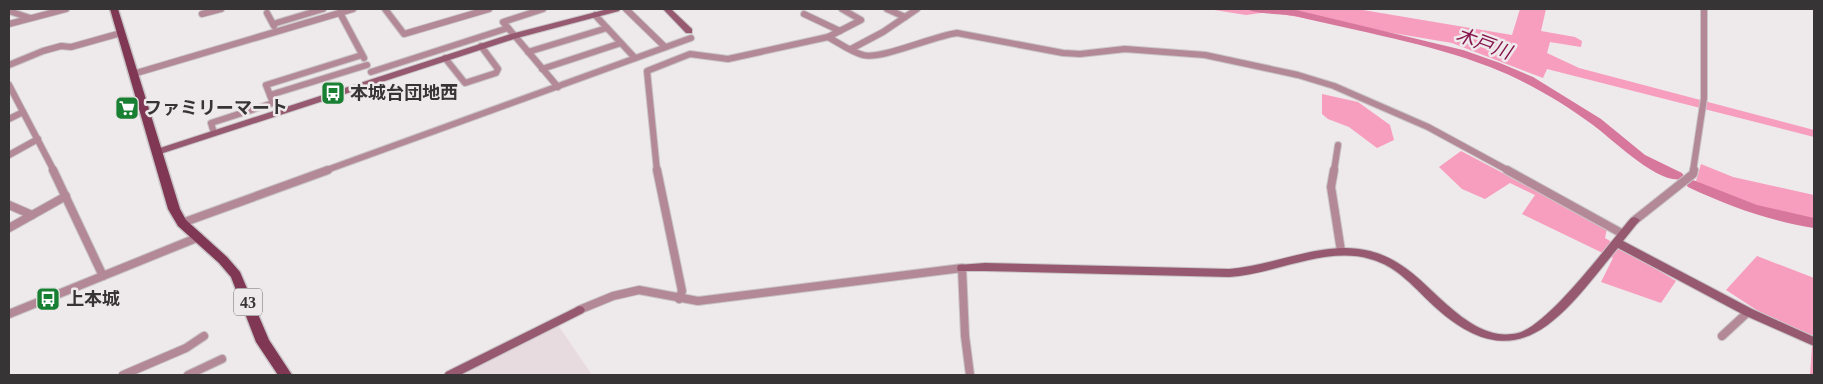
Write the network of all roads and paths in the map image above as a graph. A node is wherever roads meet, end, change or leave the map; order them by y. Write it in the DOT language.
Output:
graph roads {
  1 [pos="66,9"];
  2 [pos="114,9"];
  3 [pos="221,9"];
  4 [pos="322,9"];
  5 [pos="353,9"];
  6 [pos="386,9"];
  7 [pos="488,9"];
  8 [pos="543,9"];
  9 [pos="616,9"];
  10 [pos="626,9"];
  11 [pos="667,9"];
  12 [pos="842,9"];
  13 [pos="888,9"];
  14 [pos="917,9"];
  15 [pos="1704,9"];
  16 [pos="534,10"];
  17 [pos="9,11"];
  18 [pos="340,13"];
  19 [pos="202,14"];
  20 [pos="267,14"];
  21 [pos="804,14"];
  22 [pos="595,15"];
  23 [pos="905,17"];
  24 [pos="31,18"];
  25 [pos="9,24"];
  26 [pos="273,24"];
  27 [pos="508,28"];
  28 [pos="607,28"];
  29 [pos="840,31"];
  30 [pos="277,32"];
  31 [pos="121,33"];
  32 [pos="690,34"];
  33 [pos="514,36"];
  34 [pos="828,37"];
  35 [pos="621,43"];
  36 [pos="481,46"];
  37 [pos="665,47"];
  38 [pos="851,49"];
  39 [pos="528,52"];
  40 [pos="690,54"];
  41 [pos="362,55"];
  42 [pos="445,58"];
  43 [pos="635,58"];
  44 [pos="368,64"];
  45 [pos="9,65"];
  46 [pos="542,69"];
  47 [pos="371,72"];
  48 [pos="133,74"];
  49 [pos="376,81"];
  50 [pos="558,87"];
  51 [pos="9,89"];
  52 [pos="270,95"];
  53 [pos="23,112"];
  54 [pos="9,119"];
  55 [pos="214,133"];
  56 [pos="38,139"];
  57 [pos="1338,145"];
  58 [pos="157,152"];
  59 [pos="9,155"];
  60 [pos="66,196"];
  61 [pos="9,205"];
  62 [pos="32,215"];
  63 [pos="1635,220"];
  64 [pos="182,223"];
  65 [pos="9,228"];
  66 [pos="199,238"];
  67 [pos="1620,238"];
  68 [pos="1341,251"];
  69 [pos="962,268"];
  70 [pos="103,276"];
  71 [pos="680,300"];
  72 [pos="579,310"];
  73 [pos="1748,312"];
  74 [pos="9,314"];
  75 [pos="204,336"];
  76 [pos="1722,336"];
  77 [pos="1814,342"];
  78 [pos="222,359"];
  79 [pos="123,375"];
  80 [pos="188,375"];
  81 [pos="285,375"];
  82 [pos="450,375"];
  83 [pos="970,375"];
  1 -- 24 [label="street"];
  2 -- 31 [label="main road, 43"];
  3 -- 19 [label="street"];
  4 -- 26 [label="street"];
  5 -- 18 [label="street"];
  6 -- 7 [label="street"];
  8 -- 16 [label="street"];
  9 -- 22 [label="street"];
  10 -- 37 [label="street"];
  11 -- 32 [label="street"];
  12 -- 29 [label="street"];
  13 -- 23 [label="street"];
  14 -- 23 [label="street"];
  15 -- 63 [label="street"];
  16 -- 27 [label="street"];
  17 -- 24 [label="street"];
  18 -- 30 [label="street"];
  18 -- 41 [label="street"];
  20 -- 26 [label="street"];
  21 -- 29 [label="street"];
  22 -- 28 [label="street"];
  22 -- 33 [label="street"];
  23 -- 38 [label="street"];
  24 -- 25 [label="street"];
  26 -- 30 [label="street"];
  27 -- 33 [label="street"];
  27 -- 47 [label="street"];
  28 -- 35 [label="street"];
  28 -- 39 [label="street"];
  29 -- 34 [label="street"];
  30 -- 48 [label="street"];
  31 -- 45 [label="street"];
  31 -- 48 [label="main road, 43"];
  32 -- 37 [label="street"];
  32 -- 40 [label="street"];
  33 -- 36 [label="street"];
  33 -- 39 [label="street"];
  34 -- 38 [label="street"];
  34 -- 40 [label="street"];
  35 -- 43 [label="street"];
  35 -- 46 [label="street"];
  36 -- 42 [label="street"];
  36 -- 42 [label="street"];
  37 -- 43 [label="street"];
  38 -- 67 [label="street"];
  39 -- 46 [label="street"];
  40 -- 71 [label="street"];
  41 -- 44 [label="street"];
  41 -- 52 [label="street"];
  42 -- 49 [label="street"];
  43 -- 50 [label="street"];
  44 -- 47 [label="street"];
  44 -- 52 [label="street"];
  46 -- 50 [label="street"];
  47 -- 49 [label="street"];
  48 -- 58 [label="main road, 43"];
  49 -- 55 [label="street"];
  50 -- 64 [label="street"];
  51 -- 53 [label="street"];
  52 -- 55 [label="street"];
  53 -- 54 [label="street"];
  53 -- 56 [label="street"];
  55 -- 58 [label="street"];
  56 -- 59 [label="street"];
  56 -- 60 [label="street"];
  57 -- 68 [label="street"];
  58 -- 64 [label="main road, 43"];
  60 -- 62 [label="street"];
  60 -- 70 [label="street"];
  61 -- 62 [label="street"];
  62 -- 65 [label="street"];
  63 -- 67 [label="street"];
  64 -- 66 [label="main road, 43"];
  66 -- 70 [label="street"];
  66 -- 81 [label="main road, 43"];
  67 -- 68 [label="street"];
  67 -- 73 [label="street"];
  68 -- 69 [label="street"];
  69 -- 71 [label="street"];
  69 -- 83 [label="street"];
  70 -- 74 [label="street"];
  71 -- 72 [label="street"];
  72 -- 82 [label="street"];
  73 -- 76 [label="street"];
  73 -- 77 [label="street"];
  75 -- 79 [label="street"];
  78 -- 80 [label="street"];
}
